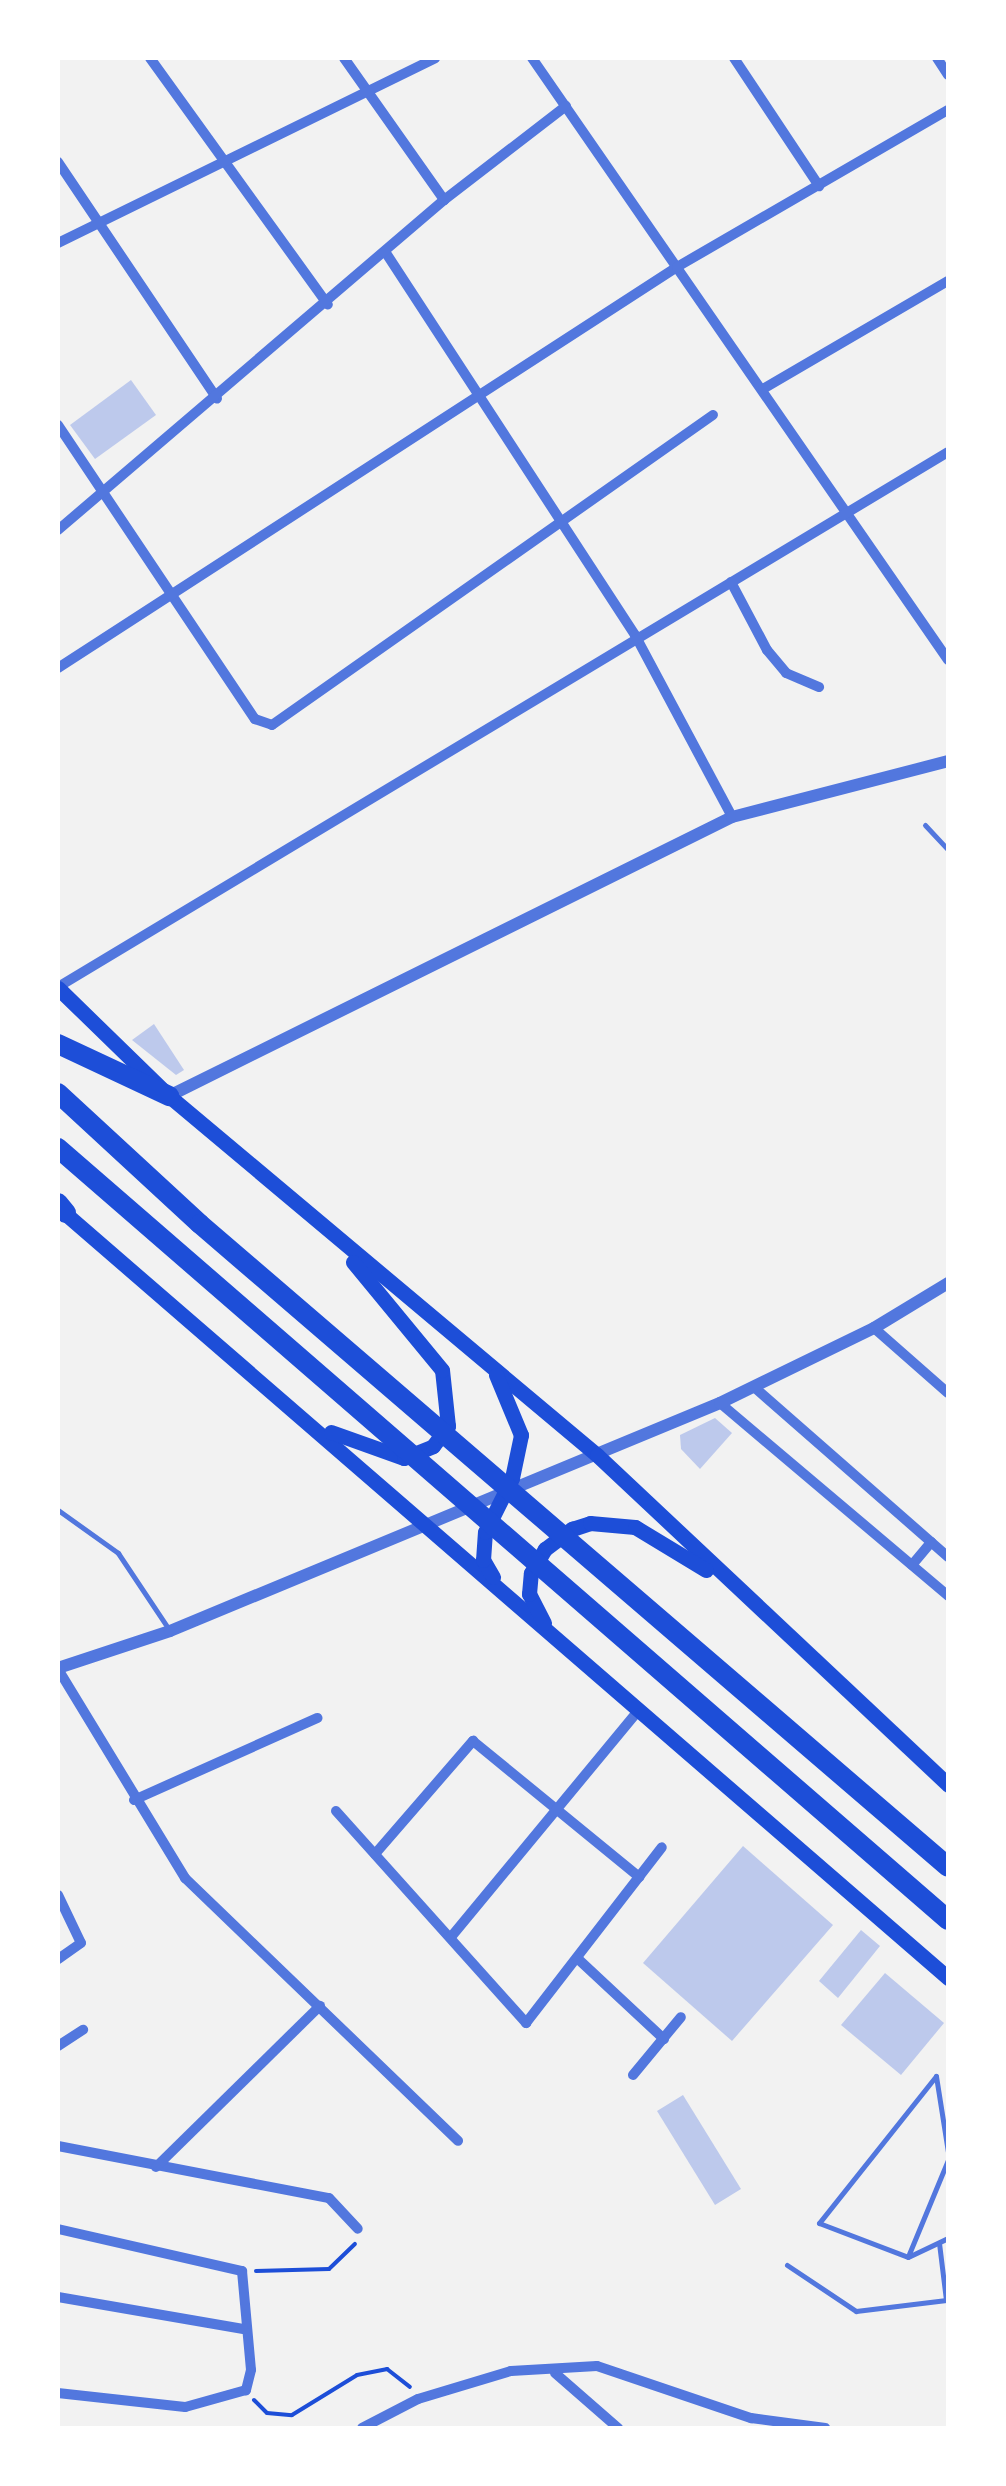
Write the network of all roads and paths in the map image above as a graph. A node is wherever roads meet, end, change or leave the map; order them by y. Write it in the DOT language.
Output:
graph roads {
  1 [pos="150,58"];
  2 [pos="344,58"];
  3 [pos="435,58"];
  4 [pos="532,58"];
  5 [pos="734,58"];
  6 [pos="936,58"];
  7 [pos="948,76"];
  8 [pos="368,91"];
  9 [pos="566,106"];
  10 [pos="948,110"];
  11 [pos="223,160"];
  12 [pos="58,162"];
  13 [pos="820,186"];
  14 [pos="444,200"];
  15 [pos="98,222"];
  16 [pos="58,243"];
  17 [pos="386,253"];
  18 [pos="678,267"];
  19 [pos="948,281"];
  20 [pos="328,305"];
  21 [pos="763,388"];
  22 [pos="482,396"];
  23 [pos="216,399"];
  24 [pos="713,415"];
  25 [pos="58,425"];
  26 [pos="948,452"];
  27 [pos="103,490"];
  28 [pos="850,511"];
  29 [pos="565,524"];
  30 [pos="58,530"];
  31 [pos="731,582"];
  32 [pos="174,596"];
  33 [pos="635,635"];
  34 [pos="948,660"];
  35 [pos="58,668"];
  36 [pos="819,687"];
  37 [pos="948,761"];
  38 [pos="732,817"];
  39 [pos="925,824"];
  40 [pos="948,850"];
  41 [pos="58,987"];
  42 [pos="58,1044"];
  43 [pos="58,1093"];
  44 [pos="169,1096"];
  45 [pos="58,1148"];
  46 [pos="60,1208"];
  47 [pos="328,1232"];
  48 [pos="948,1283"];
  49 [pos="874,1328"];
  50 [pos="492,1367"];
  51 [pos="754,1386"];
  52 [pos="948,1393"];
  53 [pos="720,1403"];
  54 [pos="318,1427"];
  55 [pos="597,1455"];
  56 [pos="505,1492"];
  57 [pos="58,1510"];
  58 [pos="424,1522"];
  59 [pos="932,1542"];
  60 [pos="948,1557"];
  61 [pos="912,1565"];
  62 [pos="734,1588"];
  63 [pos="500,1590"];
  64 [pos="948,1596"];
  65 [pos="170,1630"];
  66 [pos="568,1650"];
  67 [pos="58,1669"];
  68 [pos="636,1712"];
  69 [pos="316,1718"];
  70 [pos="903,1739"];
  71 [pos="948,1771"];
  72 [pos="948,1785"];
  73 [pos="134,1800"];
  74 [pos="556,1809"];
  75 [pos="336,1811"];
  76 [pos="662,1848"];
  77 [pos="375,1854"];
  78 [pos="884,1864"];
  79 [pos="948,1864"];
  80 [pos="640,1877"];
  81 [pos="58,1895"];
  82 [pos="948,1920"];
  83 [pos="948,1932"];
  84 [pos="450,1937"];
  85 [pos="577,1958"];
  86 [pos="58,1959"];
  87 [pos="948,1978"];
  88 [pos="320,2006"];
  89 [pos="681,2018"];
  90 [pos="83,2030"];
  91 [pos="664,2039"];
  92 [pos="58,2046"];
  93 [pos="633,2075"];
  94 [pos="458,2140"];
  95 [pos="58,2146"];
  96 [pos="948,2152"];
  97 [pos="948,2160"];
  98 [pos="156,2167"];
  99 [pos="58,2229"];
  100 [pos="358,2229"];
  101 [pos="948,2238"];
  102 [pos="939,2243"];
  103 [pos="908,2257"];
  104 [pos="787,2265"];
  105 [pos="242,2270"];
  106 [pos="58,2296"];
  107 [pos="243,2329"];
  108 [pos="555,2373"];
  109 [pos="246,2390"];
  110 [pos="58,2393"];
  111 [pos="418,2399"];
  112 [pos="362,2428"];
  113 [pos="618,2428"];
  114 [pos="824,2428"];
  1 -- 11 [label="street"];
  2 -- 8 [label="street"];
  3 -- 8 [label="street"];
  4 -- 9 [label="street"];
  5 -- 13 [label="street"];
  6 -- 7 [label="street"];
  8 -- 11 [label="street"];
  8 -- 14 [label="street"];
  9 -- 14 [label="street"];
  9 -- 18 [label="street"];
  10 -- 13 [label="street"];
  11 -- 15 [label="street"];
  11 -- 20 [label="street"];
  12 -- 15 [label="street"];
  13 -- 18 [label="street"];
  14 -- 17 [label="street"];
  15 -- 16 [label="street"];
  15 -- 23 [label="street"];
  17 -- 20 [label="street"];
  17 -- 22 [label="street"];
  18 -- 21 [label="street"];
  18 -- 22 [label="street"];
  19 -- 21 [label="street"];
  20 -- 23 [label="street"];
  21 -- 28 [label="street"];
  22 -- 29 [label="street"];
  22 -- 32 [label="street"];
  23 -- 27 [label="street"];
  24 -- 29 [label="street"];
  25 -- 27 [label="street"];
  26 -- 28 [label="street"];
  27 -- 30 [label="street"];
  27 -- 32 [label="street"];
  28 -- 31 [label="street"];
  28 -- 34 [label="street"];
  29 -- 32 [label="street"];
  29 -- 33 [label="street"];
  31 -- 33 [label="street"];
  31 -- 36 [label="street"];
  32 -- 35 [label="street"];
  33 -- 38 [label="street"];
  33 -- 41 [label="street"];
  37 -- 38 [label="street"];
  38 -- 44 [label="street"];
  39 -- 40 [label="lane"];
  41 -- 44 [label="main road"];
  42 -- 44 [label="highway"];
  43 -- 79 [label="highway"];
  44 -- 47 [label="main road"];
  45 -- 78 [label="highway"];
  46 -- 54 [label="main road"];
  47 -- 50 [label="main road"];
  47 -- 54 [label="main road"];
  48 -- 49 [label="street"];
  49 -- 51 [label="street"];
  49 -- 52 [label="street"];
  50 -- 55 [label="main road"];
  50 -- 56 [label="main road"];
  51 -- 53 [label="street"];
  51 -- 59 [label="street"];
  53 -- 55 [label="street"];
  53 -- 61 [label="street"];
  54 -- 58 [label="main road"];
  55 -- 56 [label="street"];
  55 -- 62 [label="main road"];
  56 -- 58 [label="street"];
  56 -- 63 [label="main road"];
  57 -- 65 [label="lane"];
  58 -- 63 [label="main road"];
  58 -- 65 [label="street"];
  59 -- 60 [label="street"];
  59 -- 61 [label="street"];
  61 -- 64 [label="street"];
  62 -- 66 [label="main road"];
  62 -- 70 [label="main road"];
  63 -- 66 [label="main road"];
  65 -- 67 [label="street"];
  66 -- 68 [label="main road"];
  67 -- 73 [label="street"];
  68 -- 74 [label="street"];
  68 -- 87 [label="main road"];
  69 -- 73 [label="street"];
  70 -- 71 [label="main road"];
  70 -- 72 [label="main road"];
  73 -- 88 [label="street"];
  74 -- 77 [label="street"];
  74 -- 80 [label="street"];
  74 -- 84 [label="street"];
  75 -- 77 [label="street"];
  76 -- 80 [label="street"];
  77 -- 84 [label="street"];
  78 -- 82 [label="highway"];
  78 -- 83 [label="highway"];
  80 -- 85 [label="street"];
  81 -- 86 [label="street"];
  84 -- 85 [label="street"];
  85 -- 91 [label="street"];
  88 -- 94 [label="street"];
  88 -- 98 [label="street"];
  89 -- 91 [label="street"];
  90 -- 92 [label="street"];
  91 -- 93 [label="street"];
  95 -- 98 [label="street"];
  96 -- 103 [label="lane"];
  97 -- 103 [label="lane"];
  98 -- 100 [label="street"];
  99 -- 105 [label="street"];
  100 -- 105 [label="path"];
  101 -- 102 [label="lane"];
  102 -- 103 [label="lane"];
  102 -- 104 [label="lane"];
  105 -- 107 [label="street"];
  106 -- 107 [label="street"];
  107 -- 109 [label="street"];
  108 -- 111 [label="street"];
  108 -- 113 [label="street"];
  108 -- 114 [label="street"];
  109 -- 110 [label="street"];
  109 -- 111 [label="path"];
  111 -- 112 [label="street"];
}
